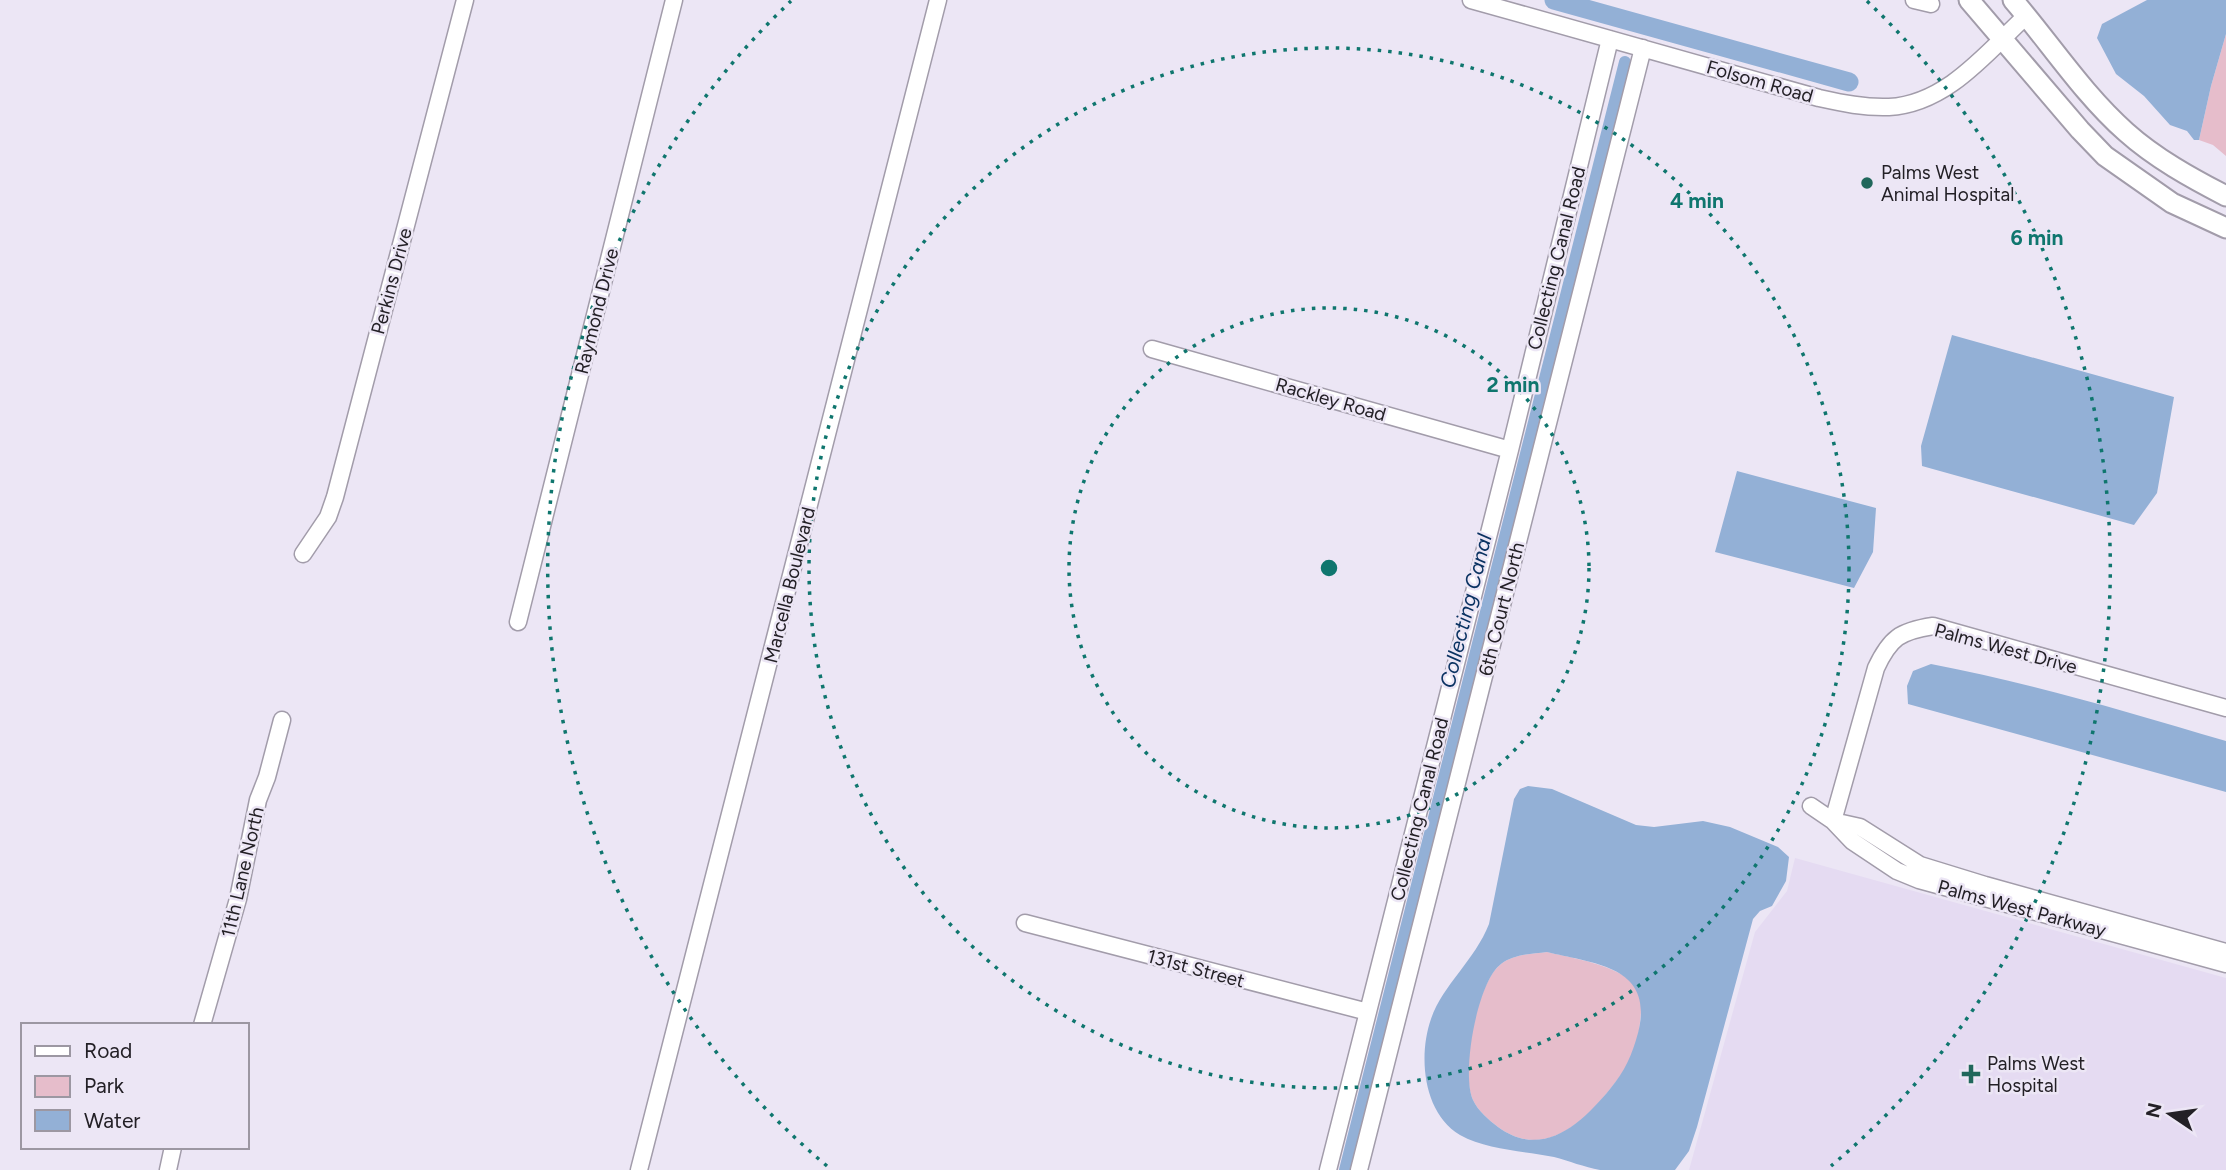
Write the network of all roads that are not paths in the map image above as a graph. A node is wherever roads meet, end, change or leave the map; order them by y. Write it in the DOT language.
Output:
graph roads {
  1 [pos="465,0"];
  2 [pos="674,0"];
  3 [pos="938,0"];
  4 [pos="1471,0"];
  5 [pos="1914,0"];
  6 [pos="1969,0"];
  7 [pos="2013,0"];
  8 [pos="1931,4"];
  9 [pos="2026,16"];
  10 [pos="1610,39"];
  11 [pos="2001,39"];
  12 [pos="1643,48"];
  13 [pos="2226,196"];
  14 [pos="2226,228"];
  15 [pos="1152,349"];
  16 [pos="1510,450"];
  17 [pos="303,554"];
  18 [pos="517,622"];
  19 [pos="2226,708"];
  20 [pos="282,719"];
  21 [pos="1811,806"];
  22 [pos="1833,821"];
  23 [pos="1025,923"];
  24 [pos="2226,952"];
  25 [pos="2226,964"];
  26 [pos="1368,1012"];
  27 [pos="203,1023"];
  28 [pos="173,1149"];
  29 [pos="168,1170"];
  30 [pos="639,1170"];
  31 [pos="1328,1170"];
  32 [pos="1359,1170"];
  1 -- 17 [label="street, Perkins Drive"];
  2 -- 18 [label="street, Raymond Drive"];
  3 -- 30 [label="street, Marcella Boulevard"];
  4 -- 10 [label="street, Folsom Road"];
  5 -- 8 [label="street"];
  6 -- 11 [label="main road"];
  7 -- 9 [label="main road"];
  9 -- 11 [label="street, Folsom Road"];
  9 -- 13 [label="main road"];
  10 -- 12 [label="street, Folsom Road"];
  10 -- 16 [label="street, Collecting Canal Road"];
  11 -- 12 [label="street, Folsom Road"];
  11 -- 14 [label="main road"];
  12 -- 32 [label="street, 6th Court North"];
  15 -- 16 [label="street, Rackley Road"];
  16 -- 26 [label="street, Collecting Canal Road"];
  19 -- 22 [label="street, Palms West Drive"];
  20 -- 27 [label="street, 11th Lane North"];
  21 -- 22 [label="street, Palms West Parkway"];
  22 -- 24 [label="street, Palms West Parkway"];
  22 -- 25 [label="street, Palms West Parkway"];
  23 -- 26 [label="street, 131st Street"];
  26 -- 31 [label="street, Collecting Canal Road"];
  28 -- 29 [label="street"];
}
